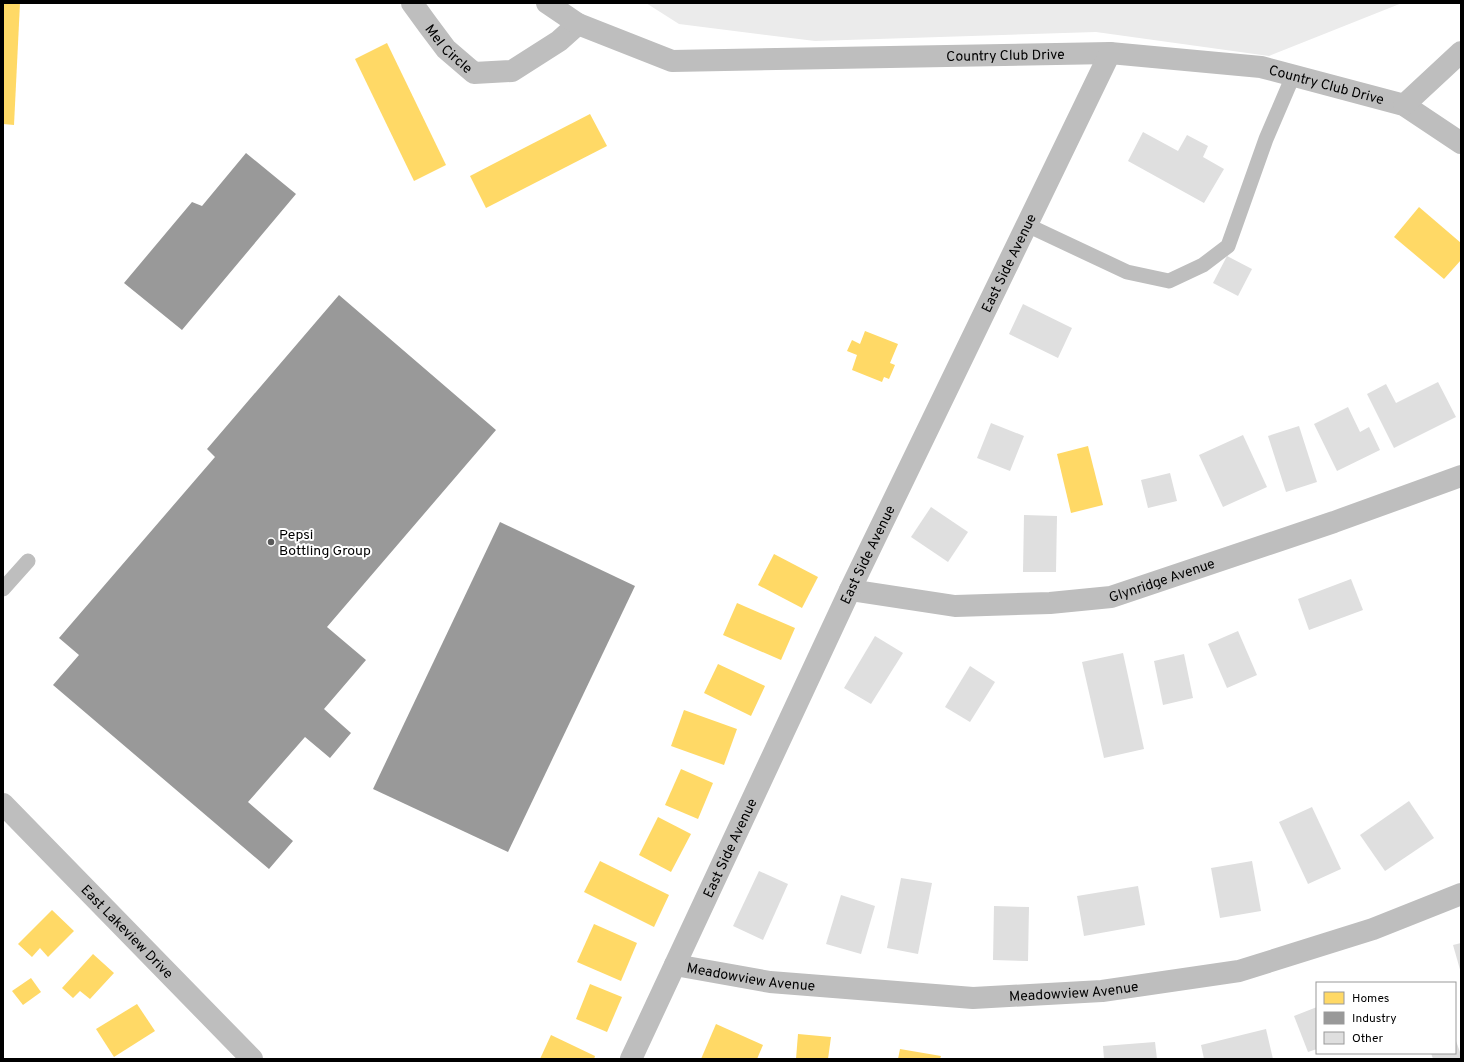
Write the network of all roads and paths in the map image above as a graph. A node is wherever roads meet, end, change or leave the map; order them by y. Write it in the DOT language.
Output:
graph roads {
  1 [pos="412,3"];
  2 [pos="547,3"];
  3 [pos="578,24"];
  4 [pos="1461,52"];
  5 [pos="1110,53"];
  6 [pos="1293,76"];
  7 [pos="1404,105"];
  8 [pos="1461,143"];
  9 [pos="1027,225"];
  10 [pos="1461,476"];
  11 [pos="28,560"];
  12 [pos="3,589"];
  13 [pos="850,590"];
  14 [pos="3,804"];
  15 [pos="1461,894"];
  16 [pos="675,965"];
  17 [pos="252,1059"];
  18 [pos="631,1059"];
  1 -- 3 [label="street, Mel Circle"];
  2 -- 3 [label="street, Country Club Drive"];
  3 -- 5 [label="street, Country Club Drive"];
  4 -- 7 [label="street"];
  5 -- 6 [label="street, Country Club Drive"];
  5 -- 9 [label="street, East Side Avenue"];
  6 -- 7 [label="street, Country Club Drive"];
  6 -- 9 [label="lane"];
  7 -- 8 [label="street, Country Club Drive"];
  9 -- 13 [label="street, East Side Avenue"];
  10 -- 13 [label="street, Glynridge Avenue"];
  11 -- 12 [label="lane"];
  13 -- 16 [label="street, East Side Avenue"];
  14 -- 17 [label="street, East Lakeview Drive"];
  15 -- 16 [label="street, Meadowview Avenue"];
  16 -- 18 [label="street, East Side Avenue"];
}
